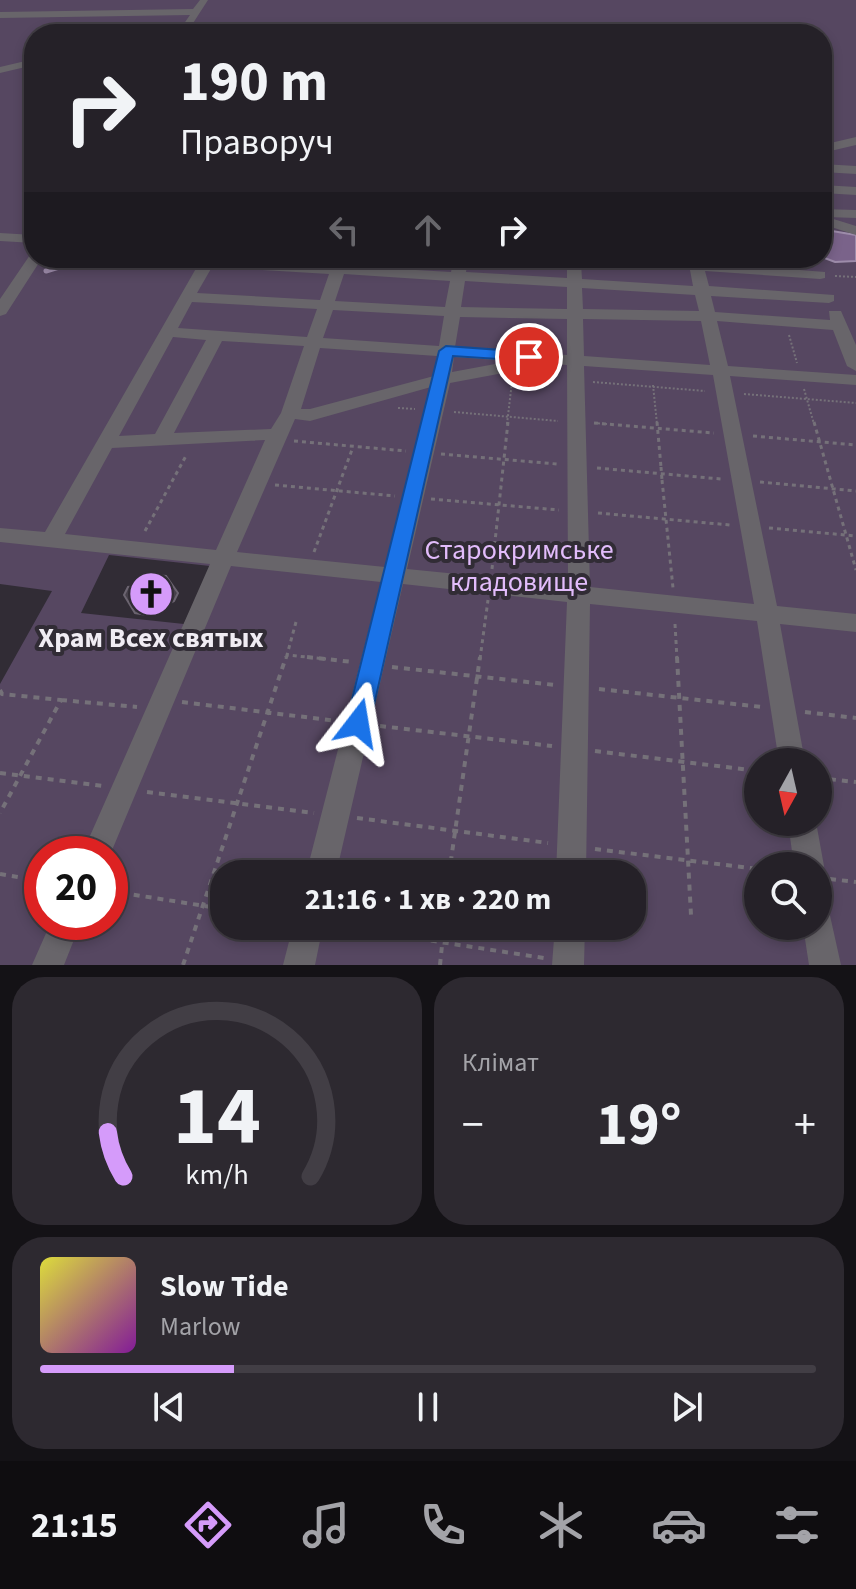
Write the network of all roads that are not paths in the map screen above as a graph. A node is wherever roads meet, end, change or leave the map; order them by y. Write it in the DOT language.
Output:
graph roads {
  1 [pos="204,0"];
  2 [pos="196,12"];
  3 [pos="0,15"];
  4 [pos="0,24"];
  5 [pos="24,24"];
  6 [pos="188,24"];
  7 [pos="24,64"];
  8 [pos="2,70"];
  9 [pos="856,141"];
  10 [pos="832,147"];
  11 [pos="832,149"];
  12 [pos="856,149"];
  13 [pos="832,169"];
  14 [pos="856,170"];
  15 [pos="832,190"];
  16 [pos="856,191"];
  17 [pos="832,213"];
  18 [pos="856,214"];
  19 [pos="832,223"];
  20 [pos="856,231"];
  21 [pos="0,237"];
  22 [pos="24,238"];
  23 [pos="28,268"];
  24 [pos="204,268"];
  25 [pos="340,268"];
  26 [pos="460,268"];
  27 [pos="467,268"];
  28 [pos="575,268"];
  29 [pos="697,268"];
  30 [pos="753,268"];
  31 [pos="817,268"];
  32 [pos="820,275"];
  33 [pos="574,283"];
  34 [pos="702,291"];
  35 [pos="188,297"];
  36 [pos="829,298"];
  37 [pos="326,304"];
  38 [pos="0,311"];
  39 [pos="453,312"];
  40 [pos="574,314"];
  41 [pos="709,316"];
  42 [pos="840,326"];
  43 [pos="168,332"];
  44 [pos="217,335"];
  45 [pos="312,342"];
  46 [pos="446,351"];
  47 [pos="566,359"];
  48 [pos="856,366"];
  49 [pos="719,370"];
  50 [pos="442,379"];
  51 [pos="856,380"];
  52 [pos="290,413"];
  53 [pos="277,434"];
  54 [pos="161,440"];
  55 [pos="106,442"];
  56 [pos="0,535"];
  57 [pos="51,540"];
  58 [pos="223,558"];
  59 [pos="394,575"];
  60 [pos="579,594"];
  61 [pos="767,614"];
  62 [pos="856,623"];
  63 [pos="790,748"];
  64 [pos="104,836"];
  65 [pos="324,860"];
  66 [pos="572,860"];
  67 [pos="58,940"];
  68 [pos="305,940"];
  69 [pos="569,940"];
  70 [pos="821,940"];
  71 [pos="568,964"];
  72 [pos="48,965"];
  73 [pos="299,965"];
  74 [pos="825,965"];
  1 -- 2 [label="street"];
  2 -- 3 [label="street"];
  2 -- 6 [label="street"];
  4 -- 5 [label="street"];
  7 -- 8 [label="street"];
  9 -- 10 [label="street"];
  11 -- 12 [label="street"];
  13 -- 14 [label="street"];
  15 -- 16 [label="street"];
  17 -- 18 [label="street"];
  19 -- 20 [label="street"];
  21 -- 22 [label="street"];
  23 -- 38 [label="street"];
  24 -- 35 [label="street"];
  25 -- 37 [label="street"];
  26 -- 39 [label="street"];
  27 -- 33 [label="street"];
  28 -- 33 [label="street"];
  29 -- 34 [label="street"];
  30 -- 32 [label="street"];
  31 -- 32 [label="street"];
  32 -- 36 [label="street"];
  33 -- 34 [label="street"];
  33 -- 40 [label="street"];
  34 -- 36 [label="street"];
  34 -- 41 [label="street"];
  35 -- 37 [label="street"];
  35 -- 43 [label="street"];
  36 -- 42 [label="street"];
  37 -- 39 [label="street"];
  37 -- 45 [label="street"];
  39 -- 40 [label="street"];
  39 -- 46 [label="street"];
  40 -- 41 [label="street"];
  40 -- 47 [label="street"];
  41 -- 42 [label="street"];
  41 -- 49 [label="street"];
  42 -- 48 [label="street"];
  43 -- 44 [label="street"];
  43 -- 55 [label="street"];
  44 -- 45 [label="street"];
  44 -- 54 [label="street"];
  45 -- 46 [label="street"];
  45 -- 52 [label="street"];
  46 -- 47 [label="street"];
  46 -- 50 [label="street"];
  47 -- 49 [label="street"];
  47 -- 50 [label="street"];
  47 -- 60 [label="street"];
  49 -- 51 [label="street"];
  49 -- 61 [label="street"];
  50 -- 52 [label="street"];
  50 -- 59 [label="street"];
  52 -- 53 [label="street"];
  53 -- 54 [label="street"];
  53 -- 58 [label="street"];
  54 -- 55 [label="street"];
  55 -- 57 [label="street"];
  56 -- 57 [label="street"];
  57 -- 58 [label="street"];
  58 -- 59 [label="street"];
  58 -- 64 [label="street"];
  59 -- 60 [label="street"];
  59 -- 65 [label="street"];
  60 -- 61 [label="street"];
  60 -- 66 [label="street"];
  61 -- 62 [label="street"];
  61 -- 63 [label="street"];
  67 -- 72 [label="street"];
  68 -- 73 [label="street"];
  69 -- 71 [label="street"];
  70 -- 74 [label="street"];
}
